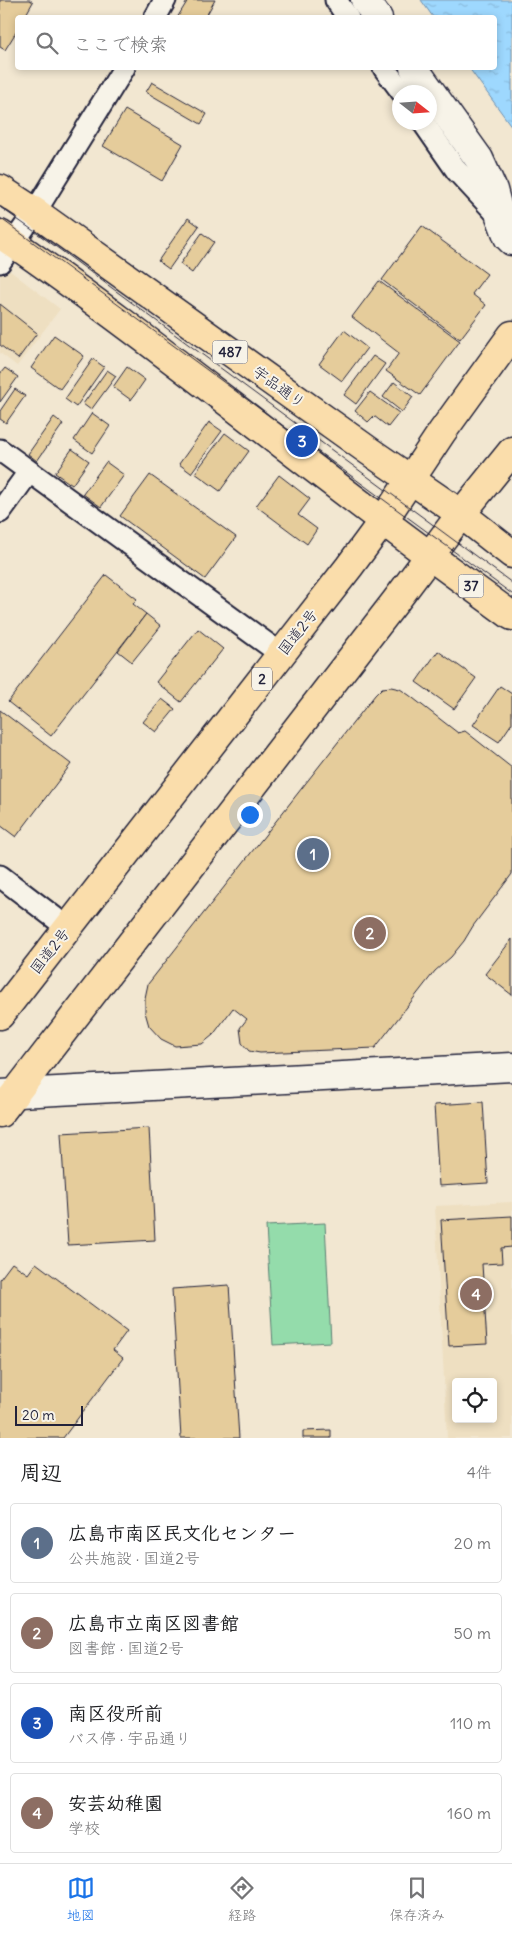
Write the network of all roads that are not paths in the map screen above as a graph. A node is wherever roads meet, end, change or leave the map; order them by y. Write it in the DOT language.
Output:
graph roads {
  1 [pos="166,0"];
  2 [pos="336,0"];
  3 [pos="366,0"];
  4 [pos="157,15"];
  5 [pos="346,15"];
  6 [pos="376,15"];
  7 [pos="123,70"];
  8 [pos="386,70"];
  9 [pos="415,70"];
  10 [pos="397,85"];
  11 [pos="429,130"];
  12 [pos="0,189"];
  13 [pos="35,212"];
  14 [pos="500,216"];
  15 [pos="512,241"];
  16 [pos="5,247"];
  17 [pos="512,335"];
  18 [pos="0,450"];
  19 [pos="512,451"];
  20 [pos="29,472"];
  21 [pos="410,480"];
  22 [pos="0,512"];
  23 [pos="461,514"];
  24 [pos="383,522"];
  25 [pos="512,554"];
  26 [pos="430,556"];
  27 [pos="512,616"];
  28 [pos="280,654"];
  29 [pos="0,876"];
  30 [pos="68,928"];
  31 [pos="0,1015"];
  32 [pos="512,1067"];
  33 [pos="5,1100"];
  1 -- 4 [label="street"];
  2 -- 5 [label="street"];
  3 -- 6 [label="street"];
  7 -- 13 [label="street"];
  8 -- 10 [label="street"];
  9 -- 14 [label="street"];
  11 -- 14 [label="street"];
  12 -- 13 [label="main road, 宇品通り / 487"];
  13 -- 16 [label="street"];
  13 -- 21 [label="main road, 宇品通り / 487"];
  14 -- 15 [label="street"];
  16 -- 24 [label="main road"];
  17 -- 21 [label="main road, 国道2号 / 2"];
  18 -- 20 [label="street"];
  19 -- 23 [label="main road"];
  20 -- 22 [label="street"];
  20 -- 28 [label="street"];
  21 -- 23 [label="main road, 宇品通り / 487"];
  21 -- 24 [label="main road, 国道2号 / 2"];
  23 -- 25 [label="main road, 宇品通り"];
  23 -- 26 [label="main road"];
  24 -- 26 [label="main road"];
  24 -- 28 [label="main road, 国道2号 / 2"];
  26 -- 27 [label="main road, 37"];
  26 -- 33 [label="main road"];
  28 -- 30 [label="main road, 国道2号 / 2"];
  29 -- 30 [label="street"];
  30 -- 31 [label="main road, 国道2号 / 2"];
  32 -- 33 [label="street"];
}
